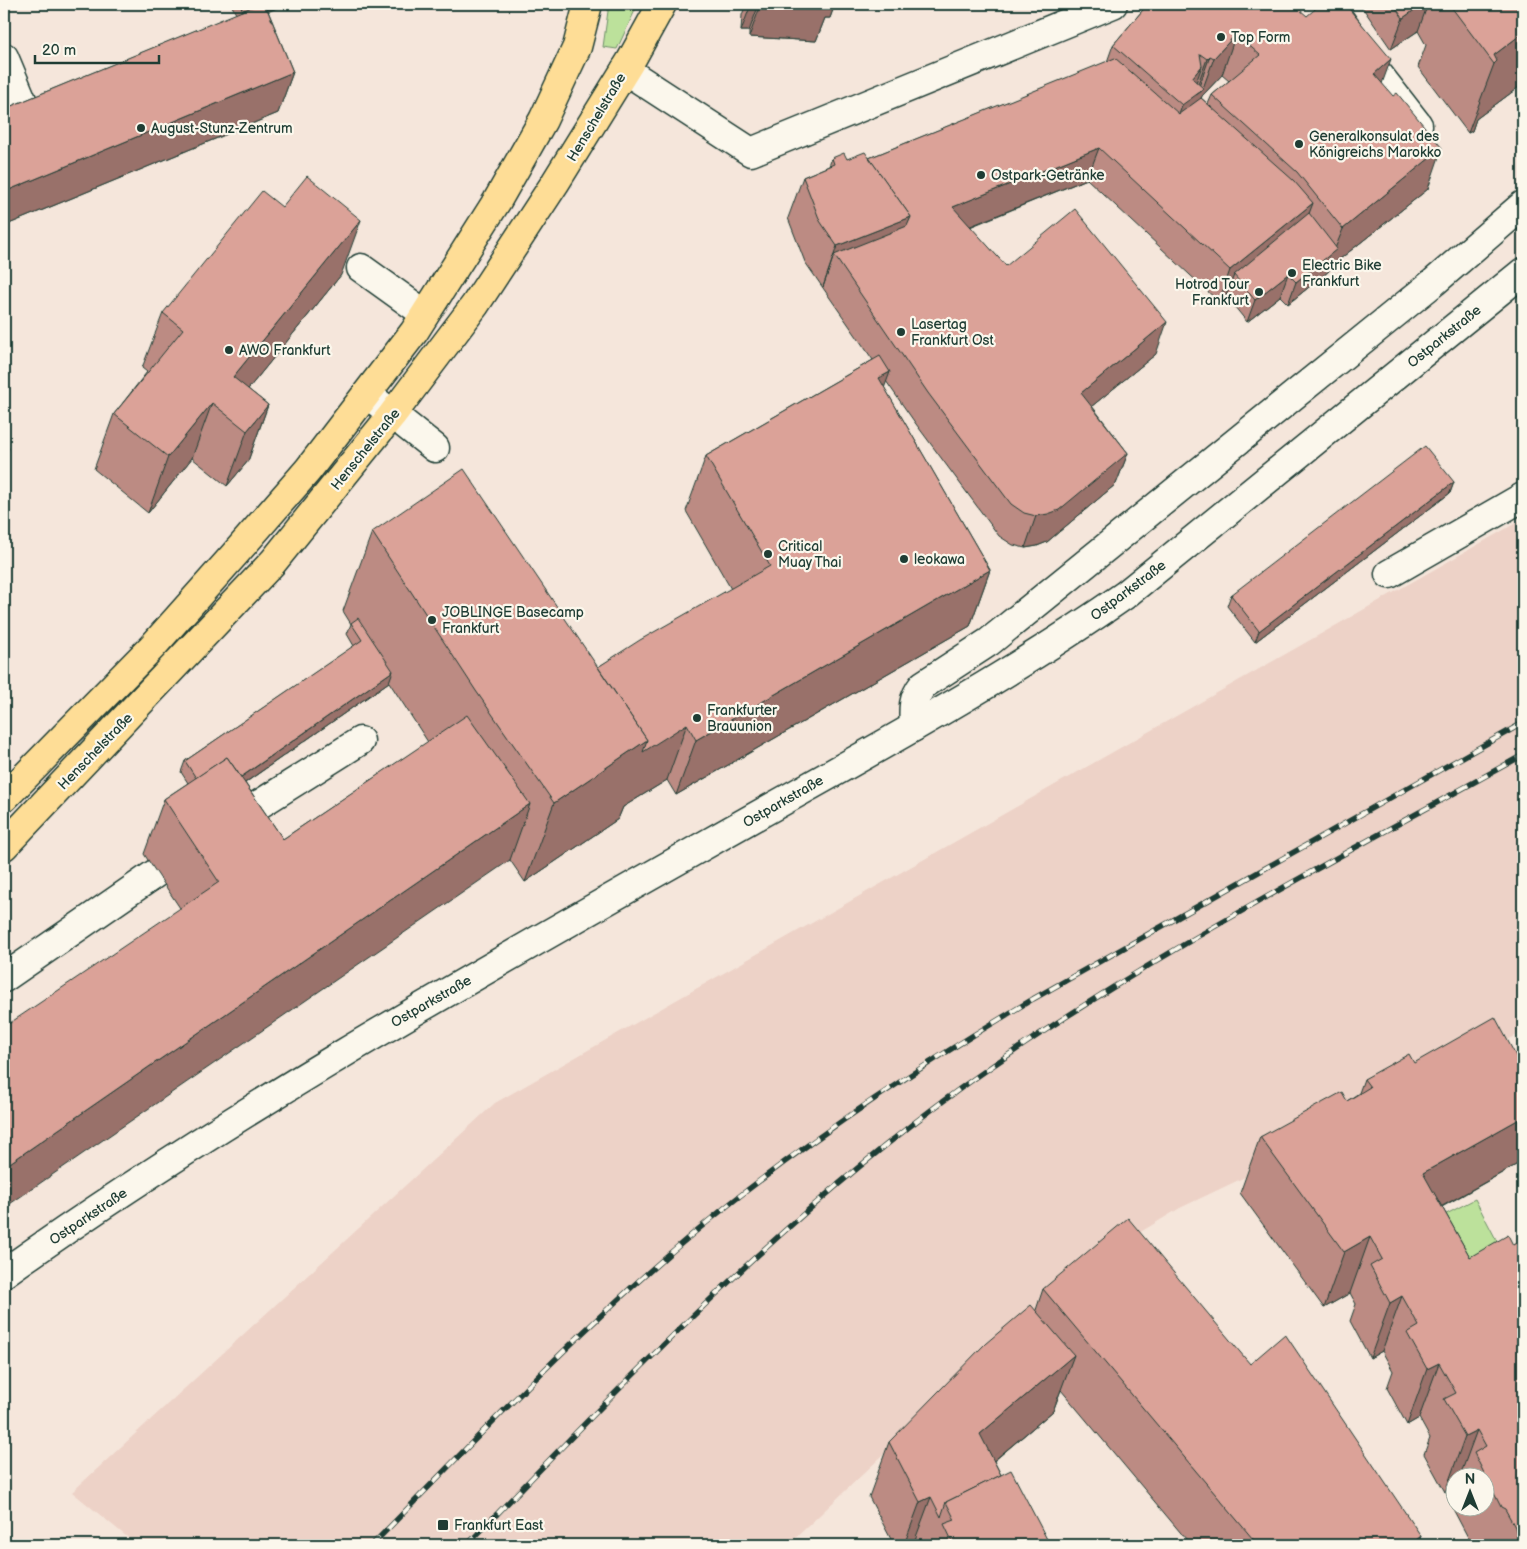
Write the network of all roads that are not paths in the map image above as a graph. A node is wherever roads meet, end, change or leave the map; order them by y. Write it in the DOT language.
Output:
graph roads {
  1 [pos="588,4"];
  2 [pos="662,4"];
  3 [pos="1113,4"];
  4 [pos="1328,4"];
  5 [pos="4,56"];
  6 [pos="624,70"];
  7 [pos="22,100"];
  8 [pos="1420,127"];
  9 [pos="1523,205"];
  10 [pos="361,268"];
  11 [pos="1523,272"];
  12 [pos="425,314"];
  13 [pos="367,394"];
  14 [pos="392,415"];
  15 [pos="434,448"];
  16 [pos="1523,497"];
  17 [pos="1390,574"];
  18 [pos="914,726"];
  19 [pos="360,741"];
  20 [pos="4,798"];
  21 [pos="4,846"];
  22 [pos="4,978"];
  23 [pos="4,1273"];
  1 -- 12 [label="main road"];
  2 -- 6 [label="main road, Henschelstraße"];
  3 -- 6 [label="street"];
  4 -- 8 [label="street"];
  5 -- 7 [label="street"];
  6 -- 14 [label="main road, Henschelstraße"];
  9 -- 18 [label="street"];
  10 -- 12 [label="street"];
  11 -- 18 [label="street, Ostparkstraße"];
  12 -- 13 [label="main road"];
  13 -- 14 [label="street"];
  13 -- 20 [label="main road"];
  14 -- 15 [label="street"];
  14 -- 21 [label="main road, Henschelstraße"];
  16 -- 17 [label="street"];
  18 -- 23 [label="street, Ostparkstraße"];
  19 -- 22 [label="street"];
}
